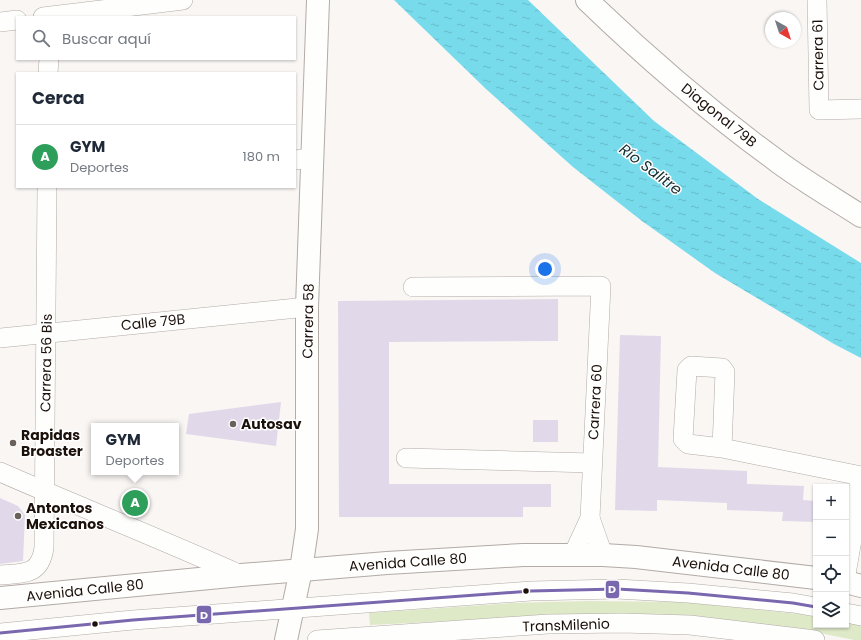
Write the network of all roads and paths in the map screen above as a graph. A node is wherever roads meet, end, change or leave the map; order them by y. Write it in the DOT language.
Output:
graph roads {
  1 [pos="183,0"];
  2 [pos="318,0"];
  3 [pos="587,0"];
  4 [pos="817,0"];
  5 [pos="47,13"];
  6 [pos="16,20"];
  7 [pos="0,22"];
  8 [pos="48,60"];
  9 [pos="48,72"];
  10 [pos="861,109"];
  11 [pos="304,159"];
  12 [pos="48,188"];
  13 [pos="861,216"];
  14 [pos="413,287"];
  15 [pos="307,306"];
  16 [pos="46,333"];
  17 [pos="0,338"];
  18 [pos="722,448"];
  19 [pos="406,458"];
  20 [pos="592,463"];
  21 [pos="0,472"];
  22 [pos="861,476"];
  23 [pos="45,491"];
  24 [pos="590,518"];
  25 [pos="573,555"];
  26 [pos="603,555"];
  27 [pos="849,557"];
  28 [pos="301,570"];
  29 [pos="0,575"];
  30 [pos="241,575"];
  31 [pos="813,578"];
  32 [pos="849,583"];
  33 [pos="861,586"];
  34 [pos="0,598"];
  35 [pos="813,606"];
  36 [pos="293,608"];
  37 [pos="849,614"];
  38 [pos="861,616"];
  39 [pos="0,633"];
  40 [pos="286,640"];
  41 [pos="317,640"];
  42 [pos="815,640"];
  1 -- 5 [label="street"];
  2 -- 11 [label="main road, Carrera 58"];
  3 -- 13 [label="main road, Diagonal 79B"];
  4 -- 10 [label="street, Carrera 61"];
  6 -- 7 [label="street"];
  8 -- 9 [label="street"];
  11 -- 15 [label="main road, Carrera 58"];
  12 -- 16 [label="street, Carrera 56 Bis"];
  14 -- 20 [label="street, Carrera 60"];
  15 -- 16 [label="street, Calle 79B"];
  15 -- 28 [label="main road, Carrera 58"];
  16 -- 17 [label="street, Calle 79B"];
  16 -- 23 [label="street, Carrera 56 Bis"];
  18 -- 22 [label="street"];
  19 -- 20 [label="street"];
  20 -- 24 [label="street, Carrera 60"];
  21 -- 23 [label="street"];
  22 -- 27 [label="street"];
  23 -- 29 [label="street, Carrera 56 Bis"];
  23 -- 30 [label="street"];
  24 -- 25 [label="street, Carrera 60"];
  24 -- 26 [label="street, Carrera 60"];
  25 -- 26 [label="main road, Avenida Calle 80"];
  25 -- 28 [label="main road, Avenida Calle 80"];
  26 -- 31 [label="main road, Avenida Calle 80"];
  28 -- 30 [label="main road, Avenida Calle 80"];
  28 -- 36 [label="main road, Carrera 58"];
  30 -- 34 [label="main road, Avenida Calle 80"];
  32 -- 33 [label="main road"];
  35 -- 36 [label="street"];
  36 -- 39 [label="street"];
  36 -- 40 [label="main road, Carrera 58"];
  37 -- 38 [label="street"];
  41 -- 42 [label="street, TransMilenio"];
}
